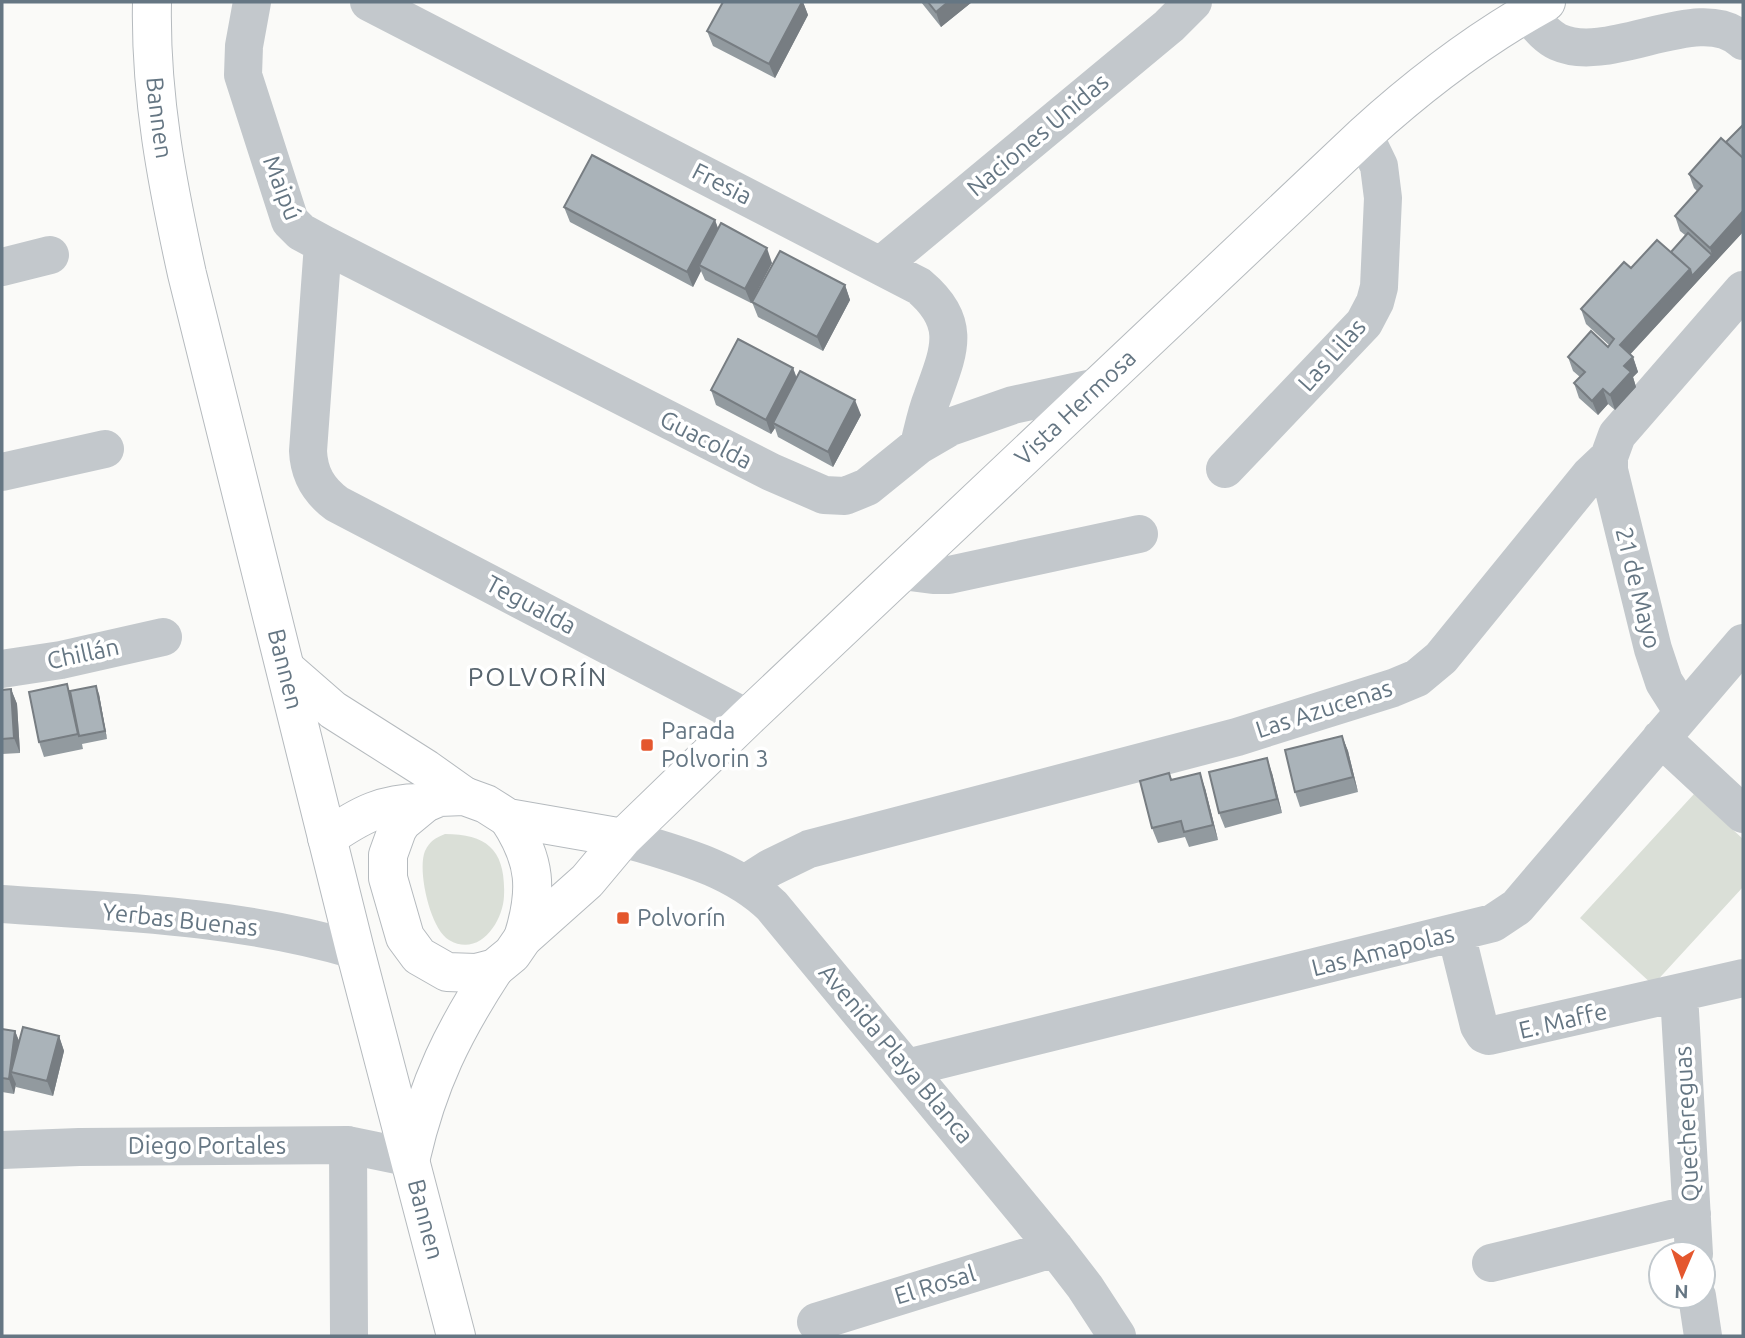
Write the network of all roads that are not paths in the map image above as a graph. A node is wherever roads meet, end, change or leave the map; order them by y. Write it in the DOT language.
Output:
graph roads {
  1 [pos="152,2"];
  2 [pos="252,2"];
  3 [pos="369,2"];
  4 [pos="1193,2"];
  5 [pos="1536,7"];
  6 [pos="1743,41"];
  7 [pos="1364,135"];
  8 [pos="323,244"];
  9 [pos="50,255"];
  10 [pos="880,266"];
  11 [pos="2,267"];
  12 [pos="1743,290"];
  13 [pos="1097,387"];
  14 [pos="919,445"];
  15 [pos="105,449"];
  16 [pos="1609,457"];
  17 [pos="1225,470"];
  18 [pos="2,472"];
  19 [pos="319,488"];
  20 [pos="1139,534"];
  21 [pos="902,571"];
  22 [pos="163,637"];
  23 [pos="1743,643"];
  24 [pos="2,669"];
  25 [pos="286,669"];
  26 [pos="747,718"];
  27 [pos="1672,725"];
  28 [pos="464,796"];
  29 [pos="425,803"];
  30 [pos="1743,814"];
  31 [pos="508,818"];
  32 [pos="327,838"];
  33 [pos="624,838"];
  34 [pos="745,884"];
  35 [pos="2,904"];
  36 [pos="1456,933"];
  37 [pos="523,937"];
  38 [pos="355,950"];
  39 [pos="495,968"];
  40 [pos="438,969"];
  41 [pos="1743,978"];
  42 [pos="1679,994"];
  43 [pos="907,1068"];
  44 [pos="348,1145"];
  45 [pos="2,1150"];
  46 [pos="411,1158"];
  47 [pos="1692,1214"];
  48 [pos="1693,1240"];
  49 [pos="1055,1248"];
  50 [pos="1491,1263"];
  51 [pos="1699,1310"];
  52 [pos="816,1322"];
  53 [pos="455,1334"];
  54 [pos="349,1336"];
  55 [pos="1117,1336"];
  56 [pos="1703,1336"];
  1 -- 25 [label="main road, Bannen"];
  2 -- 8 [label="street, Maipú"];
  3 -- 10 [label="street, Fresia"];
  4 -- 10 [label="street, Naciones Unidas"];
  5 -- 6 [label="street"];
  5 -- 7 [label="main road, Vista Hermosa"];
  7 -- 13 [label="main road, Vista Hermosa"];
  7 -- 17 [label="street, Las Lilas"];
  8 -- 14 [label="street, Guacolda"];
  8 -- 19 [label="street, Maipú"];
  9 -- 11 [label="street"];
  10 -- 14 [label="street, Fresia"];
  12 -- 16 [label="street, Las Azucenas"];
  13 -- 14 [label="street, Guacolda"];
  13 -- 21 [label="main road, Vista Hermosa"];
  15 -- 18 [label="street"];
  16 -- 27 [label="street, 21 de Mayo"];
  16 -- 34 [label="street, Las Azucenas"];
  19 -- 26 [label="street, Tegualda"];
  20 -- 21 [label="street"];
  21 -- 26 [label="main road, Vista Hermosa"];
  22 -- 24 [label="street, Chillán"];
  23 -- 27 [label="street, Las Amapolas"];
  25 -- 28 [label="main road"];
  25 -- 32 [label="main road, Bannen"];
  26 -- 33 [label="main road, Vista Hermosa"];
  27 -- 30 [label="street, 21 de Mayo"];
  27 -- 36 [label="street, Las Amapolas"];
  28 -- 29 [label="main road"];
  28 -- 31 [label="main road"];
  29 -- 32 [label="main road"];
  29 -- 40 [label="main road"];
  31 -- 33 [label="main road"];
  31 -- 37 [label="main road, Vista Hermosa"];
  32 -- 38 [label="main road, Bannen"];
  33 -- 34 [label="street, Avenida Playa Blanca"];
  33 -- 37 [label="main road, Vista Hermosa"];
  34 -- 43 [label="street, Avenida Playa Blanca"];
  35 -- 38 [label="street, Yerbas Buenas"];
  36 -- 42 [label="street, E. Maffe"];
  36 -- 43 [label="street, Las Amapolas"];
  37 -- 39 [label="main road, Vista Hermosa"];
  38 -- 40 [label="main road"];
  38 -- 46 [label="main road, Bannen"];
  39 -- 40 [label="main road"];
  39 -- 46 [label="main road, Vista Hermosa"];
  41 -- 42 [label="street, E. Maffe"];
  42 -- 47 [label="street, Quechereguas"];
  43 -- 49 [label="street, Avenida Playa Blanca"];
  44 -- 45 [label="street, Diego Portales"];
  44 -- 46 [label="street, Diego Portales"];
  44 -- 54 [label="street"];
  46 -- 53 [label="main road, Bannen"];
  47 -- 48 [label="street, Quechereguas"];
  47 -- 50 [label="street"];
  49 -- 52 [label="street, El Rosal"];
  49 -- 55 [label="street, Avenida Playa Blanca"];
  51 -- 56 [label="street"];
}
